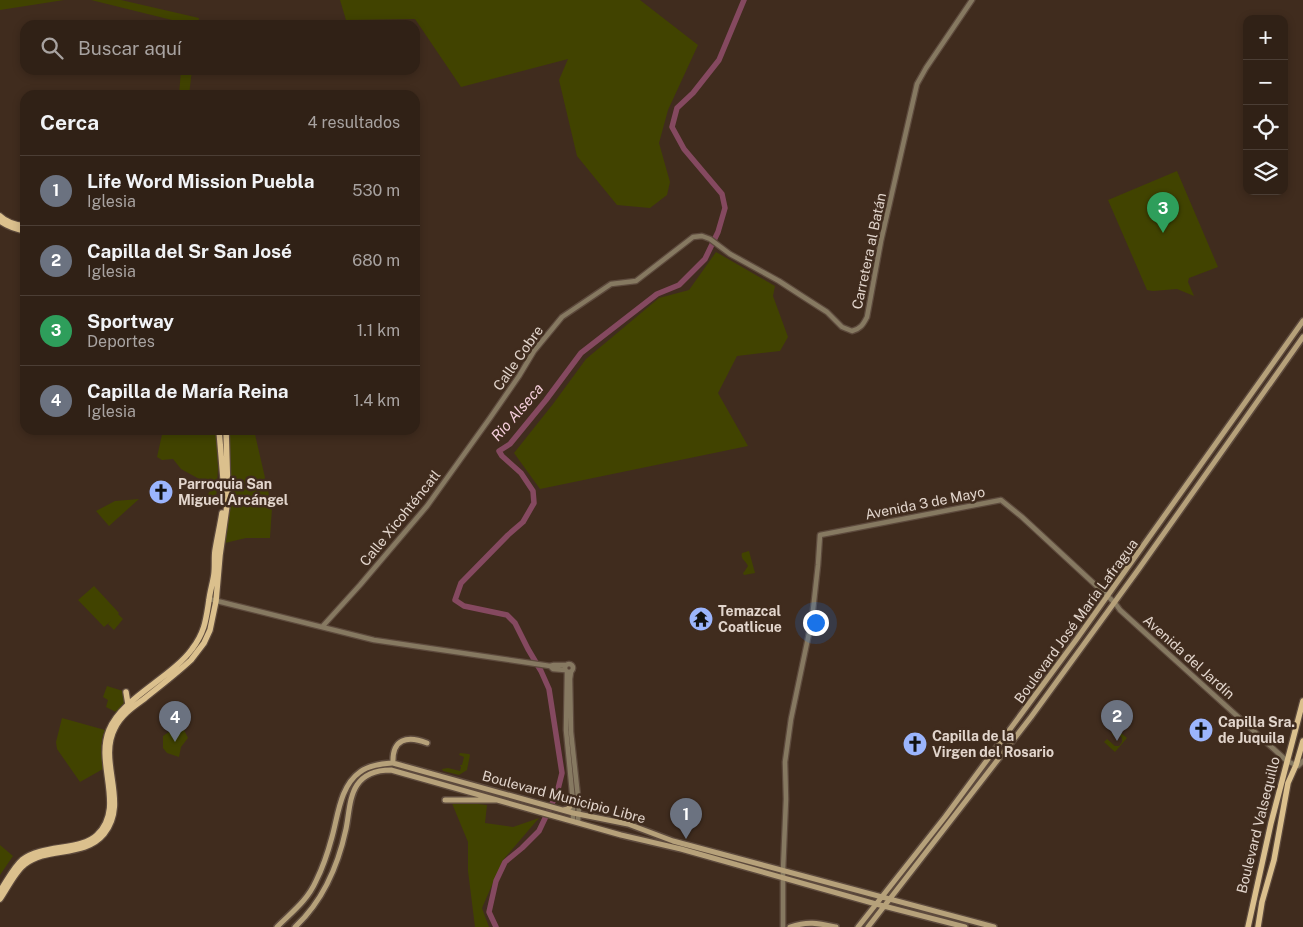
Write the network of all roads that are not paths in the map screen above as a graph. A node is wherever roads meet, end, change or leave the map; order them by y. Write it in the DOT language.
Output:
graph roads {
  1 [pos="972,0"];
  2 [pos="0,216"];
  3 [pos="0,221"];
  4 [pos="20,225"];
  5 [pos="20,230"];
  6 [pos="693,237"];
  7 [pos="1303,321"];
  8 [pos="1303,337"];
  9 [pos="490,418"];
  10 [pos="219,435"];
  11 [pos="227,435"];
  12 [pos="1108,597"];
  13 [pos="212,600"];
  14 [pos="1115,603"];
  15 [pos="322,627"];
  16 [pos="567,670"];
  17 [pos="126,692"];
  18 [pos="1303,700"];
  19 [pos="128,704"];
  20 [pos="1303,741"];
  21 [pos="427,743"];
  22 [pos="1287,761"];
  23 [pos="1303,761"];
  24 [pos="393,763"];
  25 [pos="1297,766"];
  26 [pos="445,800"];
  27 [pos="501,800"];
  28 [pos="573,802"];
  29 [pos="563,810"];
  30 [pos="576,814"];
  31 [pos="576,821"];
  32 [pos="783,870"];
  33 [pos="783,878"];
  34 [pos="0,891"];
  35 [pos="882,897"];
  36 [pos="0,899"];
  37 [pos="889,900"];
  38 [pos="876,904"];
  39 [pos="884,906"];
  40 [pos="277,927"];
  41 [pos="295,927"];
  42 [pos="783,927"];
  43 [pos="790,927"];
  44 [pos="836,927"];
  45 [pos="858,927"];
  46 [pos="868,927"];
  47 [pos="965,927"];
  48 [pos="994,927"];
  49 [pos="1248,927"];
  50 [pos="1258,927"];
  1 -- 6 [label="street, Carretera al Batán"];
  2 -- 4 [label="main road"];
  3 -- 5 [label="main road"];
  6 -- 9 [label="street, Calle Cobre"];
  7 -- 12 [label="main road, Boulevard José María Lafragua"];
  8 -- 14 [label="main road, Boulevard José María Lafragua"];
  9 -- 15 [label="street, Calle Xicohténcatl"];
  10 -- 13 [label="main road"];
  11 -- 13 [label="main road"];
  12 -- 14 [label="street, Avenida 3 de Mayo"];
  12 -- 32 [label="street, Avenida 3 de Mayo"];
  12 -- 35 [label="main road, Boulevard José María Lafragua"];
  13 -- 15 [label="street"];
  13 -- 19 [label="main road"];
  13 -- 36 [label="main road"];
  14 -- 22 [label="street, Avenida del Jardín"];
  14 -- 37 [label="main road, Boulevard José María Lafragua"];
  15 -- 16 [label="street"];
  16 -- 28 [label="street"];
  16 -- 30 [label="street"];
  17 -- 19 [label="main road"];
  18 -- 22 [label="main road, Boulevard Valsequillo"];
  19 -- 34 [label="main road"];
  20 -- 25 [label="main road, Boulevard Valsequillo"];
  21 -- 24 [label="main road"];
  22 -- 25 [label="street, Avenida del Jardín"];
  22 -- 49 [label="main road, Boulevard Valsequillo"];
  23 -- 25 [label="street"];
  24 -- 29 [label="main road, Boulevard Municipio Libre"];
  24 -- 40 [label="main road, Boulevard Municipio Libre"];
  25 -- 50 [label="main road, Boulevard Valsequillo"];
  26 -- 27 [label="main road"];
  27 -- 31 [label="main road, Boulevard Municipio Libre"];
  27 -- 41 [label="main road, Boulevard Municipio Libre"];
  28 -- 29 [label="main road"];
  28 -- 30 [label="street"];
  29 -- 30 [label="main road, Boulevard Municipio Libre"];
  30 -- 31 [label="street"];
  30 -- 32 [label="main road, Boulevard Municipio Libre"];
  31 -- 33 [label="main road, Boulevard Municipio Libre"];
  32 -- 33 [label="street"];
  32 -- 35 [label="main road, Boulevard Municipio Libre"];
  33 -- 38 [label="main road, Boulevard Municipio Libre"];
  33 -- 42 [label="street"];
  35 -- 37 [label="main road, Boulevard Municipio Libre"];
  35 -- 38 [label="main road, Boulevard José María Lafragua"];
  37 -- 39 [label="main road, Boulevard José María Lafragua"];
  37 -- 48 [label="main road, Boulevard Municipio Libre"];
  38 -- 39 [label="main road, Boulevard Municipio Libre"];
  38 -- 45 [label="main road, Boulevard José María Lafragua"];
  39 -- 46 [label="main road, Boulevard José María Lafragua"];
  39 -- 47 [label="main road, Boulevard Municipio Libre"];
  43 -- 44 [label="main road"];
}
